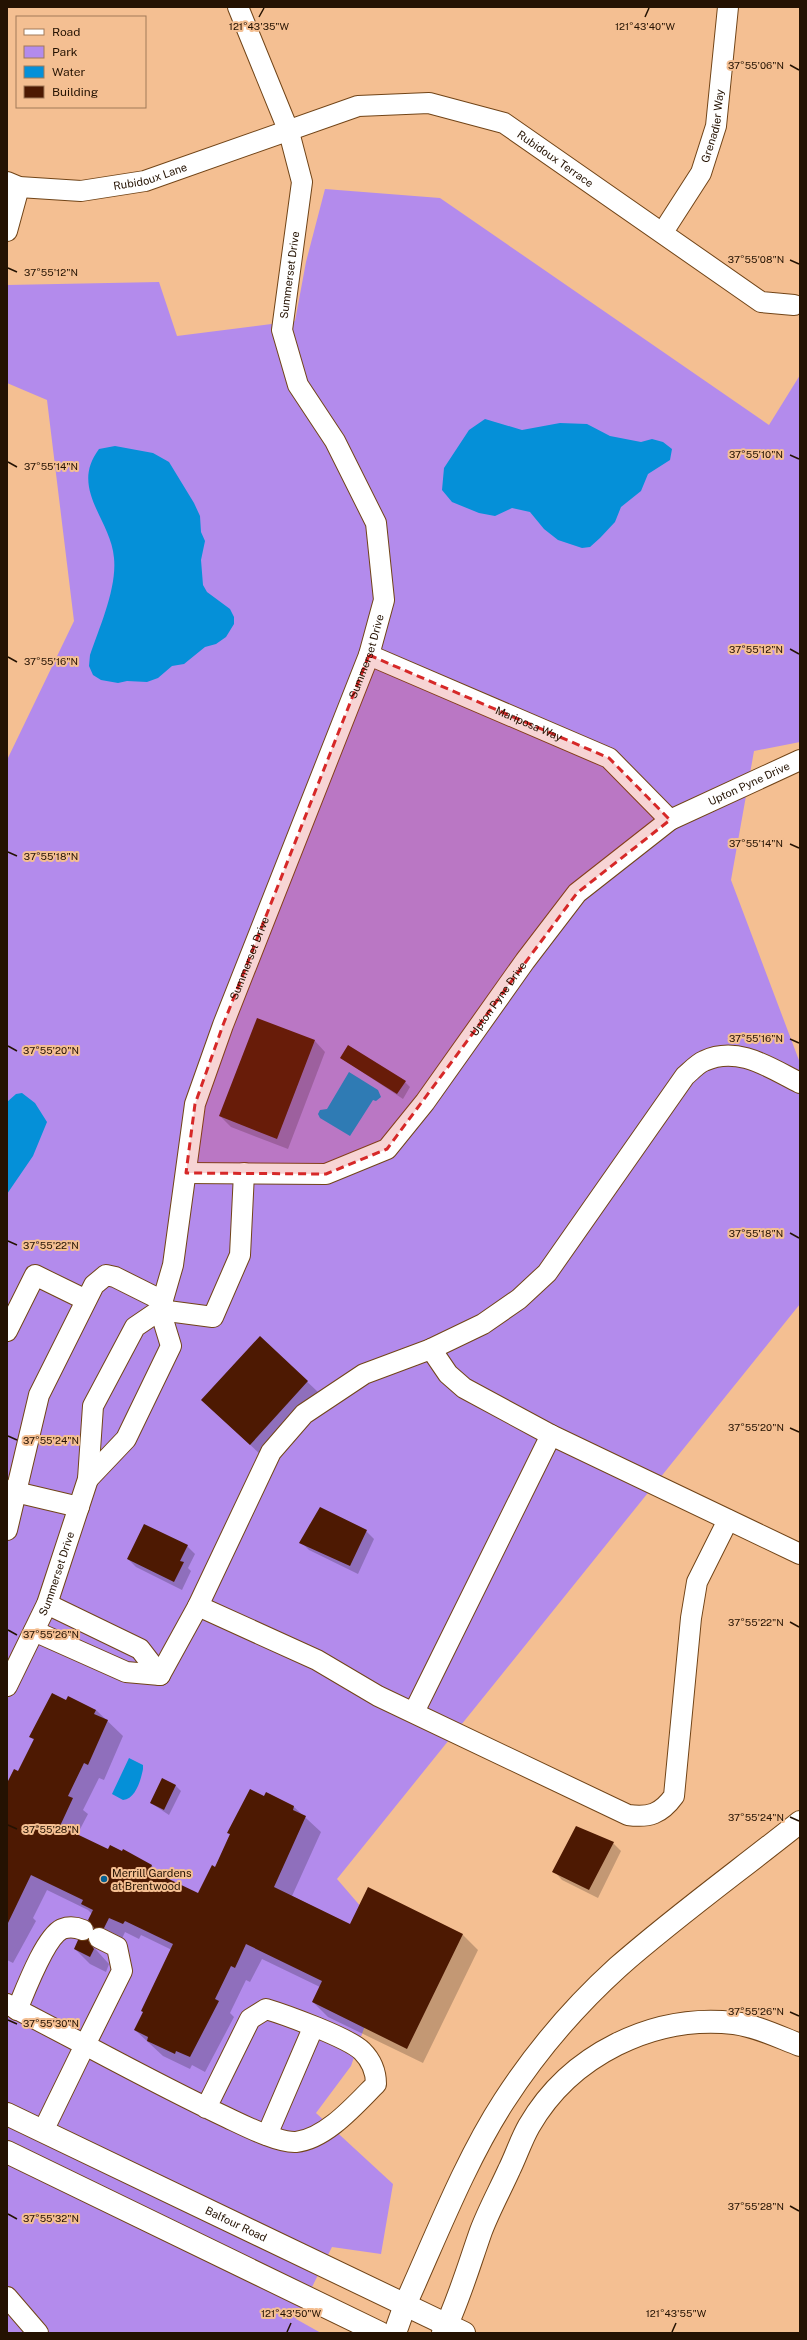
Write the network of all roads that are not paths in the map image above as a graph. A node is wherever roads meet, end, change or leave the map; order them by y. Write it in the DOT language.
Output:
graph roads {
  1 [pos="238,7"];
  2 [pos="728,7"];
  3 [pos="289,132"];
  4 [pos="13,184"];
  5 [pos="7,232"];
  6 [pos="663,232"];
  7 [pos="794,305"];
  8 [pos="369,655"];
  9 [pos="800,760"];
  10 [pos="670,820"];
  11 [pos="800,1083"];
  12 [pos="186,1173"];
  13 [pos="244,1174"];
  14 [pos="86,1300"];
  15 [pos="161,1306"];
  16 [pos="7,1331"];
  17 [pos="431,1349"];
  18 [pos="551,1435"];
  19 [pos="88,1479"];
  20 [pos="12,1492"];
  21 [pos="79,1507"];
  22 [pos="728,1520"];
  23 [pos="7,1530"];
  24 [pos="800,1554"];
  25 [pos="47,1604"];
  26 [pos="198,1606"];
  27 [pos="34,1631"];
  28 [pos="118,1639"];
  29 [pos="106,1664"];
  30 [pos="160,1675"];
  31 [pos="7,1686"];
  32 [pos="414,1712"];
  33 [pos="800,1822"];
  34 [pos="12,2007"];
  35 [pos="313,2028"];
  36 [pos="85,2045"];
  37 [pos="800,2046"];
  38 [pos="206,2108"];
  39 [pos="7,2114"];
  40 [pos="43,2131"];
  41 [pos="267,2135"];
  42 [pos="7,2152"];
  43 [pos="7,2297"];
  44 [pos="405,2305"];
  45 [pos="452,2330"];
  46 [pos="38,2333"];
  47 [pos="380,2333"];
  48 [pos="395,2333"];
  1 -- 3 [label="street, Summerset Drive"];
  2 -- 6 [label="street, Grenadier Way"];
  3 -- 4 [label="street, Rubidoux Lane"];
  3 -- 6 [label="street, Rubidoux Terrace"];
  3 -- 8 [label="street, Summerset Drive"];
  4 -- 5 [label="street"];
  6 -- 7 [label="street, Rubidoux Terrace"];
  8 -- 10 [label="street, Mariposa Way"];
  8 -- 12 [label="street, Summerset Drive"];
  9 -- 10 [label="street, Upton Pyne Drive"];
  10 -- 13 [label="street, Upton Pyne Drive"];
  11 -- 17 [label="street"];
  12 -- 13 [label="street, Upton Pyne Drive"];
  12 -- 15 [label="street, Summerset Drive"];
  13 -- 15 [label="street"];
  14 -- 15 [label="street"];
  14 -- 16 [label="street"];
  14 -- 20 [label="street"];
  15 -- 19 [label="street, Summerset Drive"];
  15 -- 19 [label="street, Summerset Drive"];
  17 -- 18 [label="street"];
  17 -- 26 [label="street"];
  18 -- 22 [label="street"];
  18 -- 32 [label="street"];
  19 -- 21 [label="street, Summerset Drive"];
  20 -- 21 [label="street"];
  20 -- 23 [label="street"];
  21 -- 25 [label="street, Summerset Drive"];
  22 -- 24 [label="street"];
  22 -- 32 [label="street"];
  25 -- 27 [label="street, Summerset Drive"];
  25 -- 28 [label="street"];
  26 -- 30 [label="street"];
  26 -- 32 [label="street"];
  27 -- 29 [label="street"];
  27 -- 31 [label="street, Summerset Drive"];
  28 -- 29 [label="street"];
  28 -- 30 [label="street"];
  29 -- 30 [label="street"];
  33 -- 44 [label="main road"];
  34 -- 36 [label="street"];
  34 -- 36 [label="street"];
  35 -- 38 [label="street"];
  35 -- 41 [label="street"];
  35 -- 41 [label="street"];
  36 -- 38 [label="street"];
  36 -- 40 [label="street"];
  37 -- 45 [label="main road"];
  38 -- 41 [label="street"];
  39 -- 40 [label="main road, Balfour Road"];
  40 -- 44 [label="main road, Balfour Road"];
  42 -- 47 [label="main road"];
  43 -- 46 [label="street"];
  44 -- 45 [label="main road, Balfour Road"];
  44 -- 48 [label="main road"];
}
